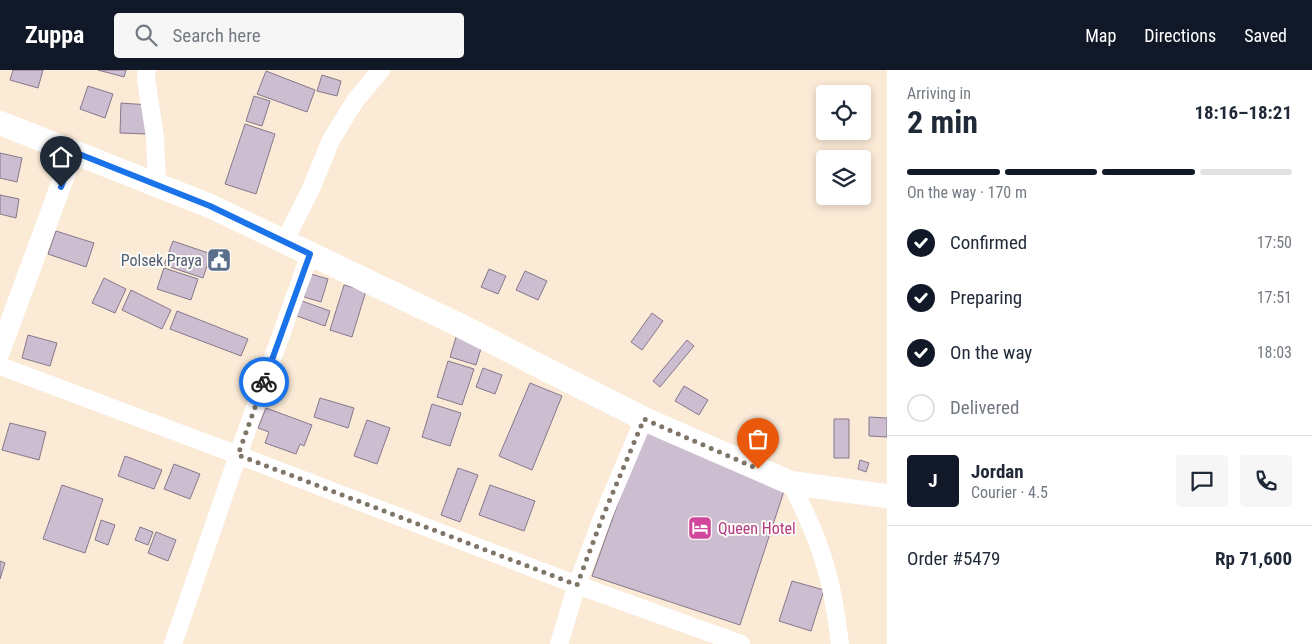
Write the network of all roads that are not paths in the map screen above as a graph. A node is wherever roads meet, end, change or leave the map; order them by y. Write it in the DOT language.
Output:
graph roads {
  1 [pos="147,70"];
  2 [pos="381,70"];
  3 [pos="0,123"];
  4 [pos="74,152"];
  5 [pos="158,185"];
  6 [pos="284,242"];
  7 [pos="310,254"];
  8 [pos="0,351"];
  9 [pos="0,366"];
  10 [pos="644,419"];
  11 [pos="238,455"];
  12 [pos="791,483"];
  13 [pos="887,496"];
  14 [pos="577,585"];
  15 [pos="172,644"];
  16 [pos="558,644"];
  17 [pos="742,644"];
  18 [pos="840,644"];
  1 -- 5 [label="street"];
  2 -- 6 [label="street"];
  3 -- 4 [label="main road"];
  4 -- 5 [label="main road"];
  4 -- 8 [label="street"];
  5 -- 6 [label="main road"];
  6 -- 7 [label="main road"];
  7 -- 10 [label="main road"];
  7 -- 11 [label="street"];
  9 -- 11 [label="street"];
  10 -- 12 [label="main road"];
  10 -- 14 [label="street"];
  11 -- 14 [label="street"];
  11 -- 15 [label="street"];
  12 -- 13 [label="main road"];
  12 -- 18 [label="street"];
  14 -- 16 [label="street"];
  14 -- 17 [label="street"];
}
